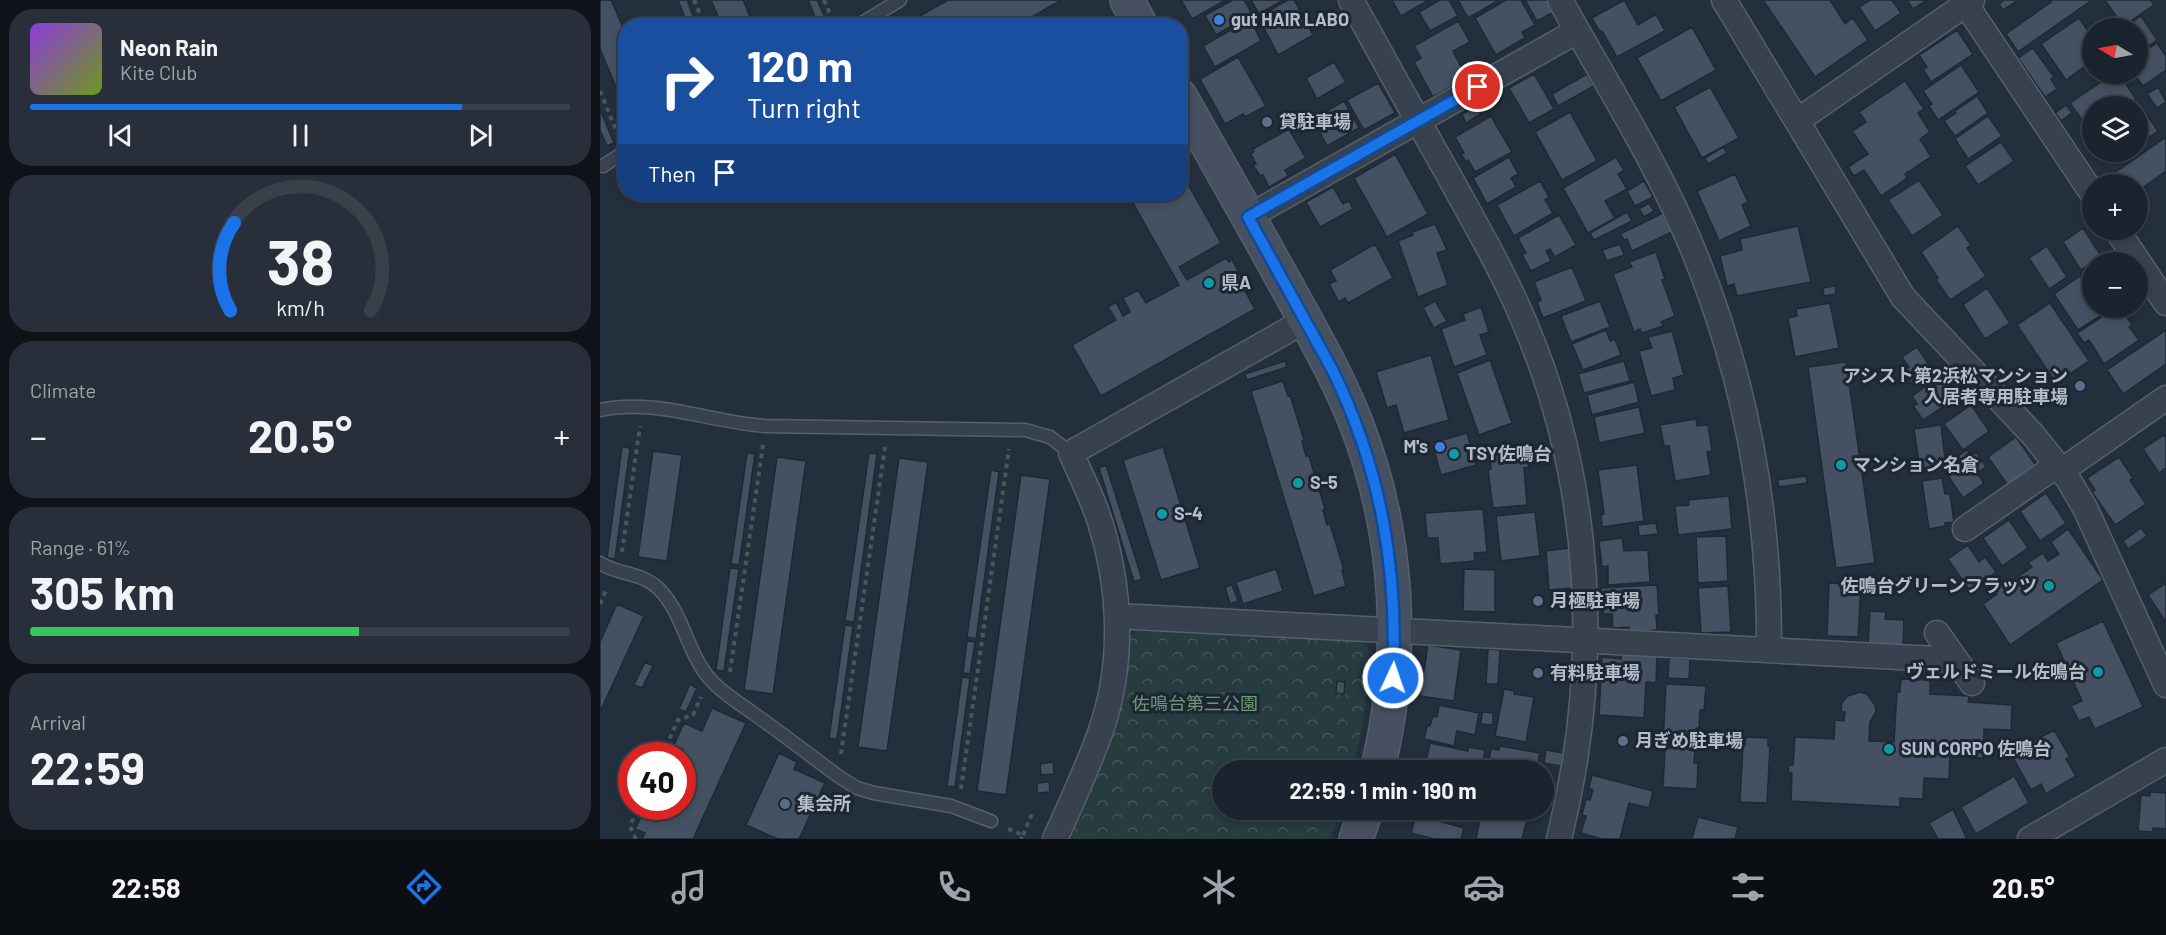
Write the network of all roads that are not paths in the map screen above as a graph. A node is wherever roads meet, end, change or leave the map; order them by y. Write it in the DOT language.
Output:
graph roads {
  1 [pos="900,0"];
  2 [pos="1127,0"];
  3 [pos="1351,0"];
  4 [pos="1560,0"];
  5 [pos="1724,0"];
  6 [pos="1967,1"];
  7 [pos="870,18"];
  8 [pos="1137,18"];
  9 [pos="1577,31"];
  10 [pos="1188,110"];
  11 [pos="1418,121"];
  12 [pos="1797,121"];
  13 [pos="618,152"];
  14 [pos="603,166"];
  15 [pos="2082,178"];
  16 [pos="1248,217"];
  17 [pos="2124,240"];
  18 [pos="2166,303"];
  19 [pos="1306,320"];
  20 [pos="2166,398"];
  21 [pos="600,410"];
  22 [pos="1071,453"];
  23 [pos="2059,468"];
  24 [pos="1965,529"];
  25 [pos="600,563"];
  26 [pos="1117,616"];
  27 [pos="1394,630"];
  28 [pos="1937,633"];
  29 [pos="1586,640"];
  30 [pos="1769,650"];
  31 [pos="1956,660"];
  32 [pos="1972,683"];
  33 [pos="2166,685"];
  34 [pos="1379,760"];
  35 [pos="2166,760"];
  36 [pos="1363,820"];
  37 [pos="991,821"];
  38 [pos="1055,839"];
  39 [pos="1356,839"];
  40 [pos="1559,839"];
  41 [pos="2030,839"];
  1 -- 7 [label="lane"];
  2 -- 8 [label="street"];
  3 -- 11 [label="street"];
  4 -- 9 [label="street"];
  5 -- 12 [label="street"];
  6 -- 12 [label="street"];
  6 -- 15 [label="street"];
  9 -- 11 [label="street"];
  9 -- 30 [label="street"];
  10 -- 16 [label="street"];
  11 -- 16 [label="street"];
  11 -- 29 [label="street"];
  12 -- 23 [label="street"];
  13 -- 14 [label="lane"];
  16 -- 19 [label="street"];
  17 -- 18 [label="street"];
  19 -- 22 [label="street"];
  19 -- 27 [label="street"];
  20 -- 23 [label="street"];
  21 -- 22 [label="lane"];
  22 -- 26 [label="street"];
  23 -- 24 [label="street"];
  23 -- 33 [label="street"];
  25 -- 37 [label="lane"];
  26 -- 27 [label="street"];
  26 -- 38 [label="street"];
  27 -- 29 [label="street"];
  27 -- 34 [label="street"];
  28 -- 31 [label="street"];
  29 -- 30 [label="street"];
  29 -- 40 [label="street"];
  30 -- 31 [label="street"];
  31 -- 32 [label="street"];
  35 -- 41 [label="street"];
  36 -- 39 [label="street"];
}
